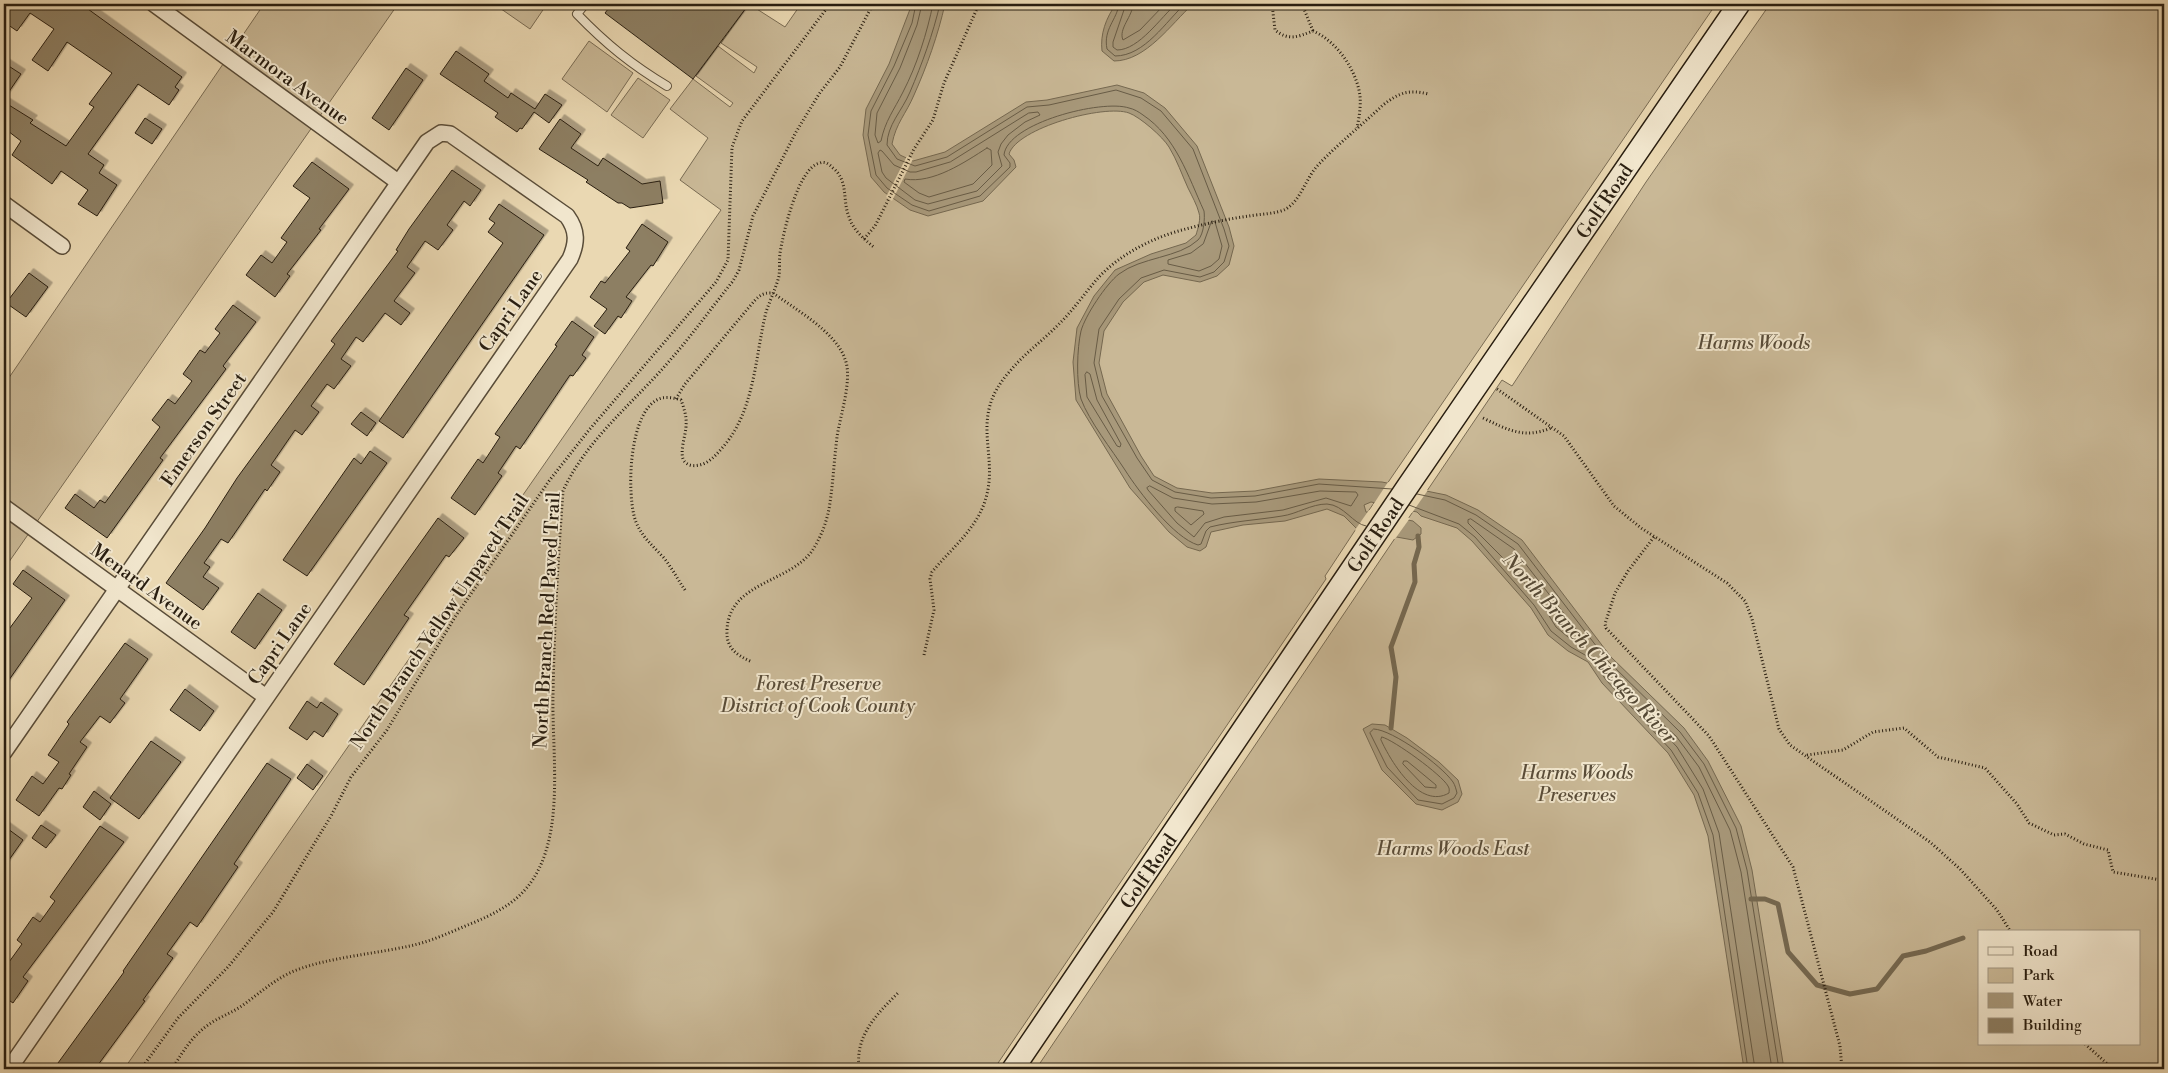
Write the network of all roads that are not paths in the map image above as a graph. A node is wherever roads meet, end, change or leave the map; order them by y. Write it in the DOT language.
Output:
graph roads {
  1 [pos="154,4"];
  2 [pos="585,4"];
  3 [pos="1739,4"];
  4 [pos="668,86"];
  5 [pos="398,182"];
  6 [pos="4,204"];
  7 [pos="576,237"];
  8 [pos="62,246"];
  9 [pos="4,506"];
  10 [pos="117,589"];
  11 [pos="266,698"];
  12 [pos="4,752"];
  13 [pos="9,1069"];
  14 [pos="1014,1069"];
  1 -- 5 [label="street, Marmora Avenue"];
  2 -- 4 [label="lane"];
  3 -- 14 [label="main road, Golf Road"];
  5 -- 7 [label="street, Emerson Street"];
  5 -- 10 [label="street, Emerson Street"];
  6 -- 8 [label="street"];
  7 -- 11 [label="street, Capri Lane"];
  9 -- 10 [label="street, Menard Avenue"];
  10 -- 11 [label="street, Menard Avenue"];
  10 -- 12 [label="street, Emerson Street"];
  11 -- 13 [label="street, Capri Lane"];
}
